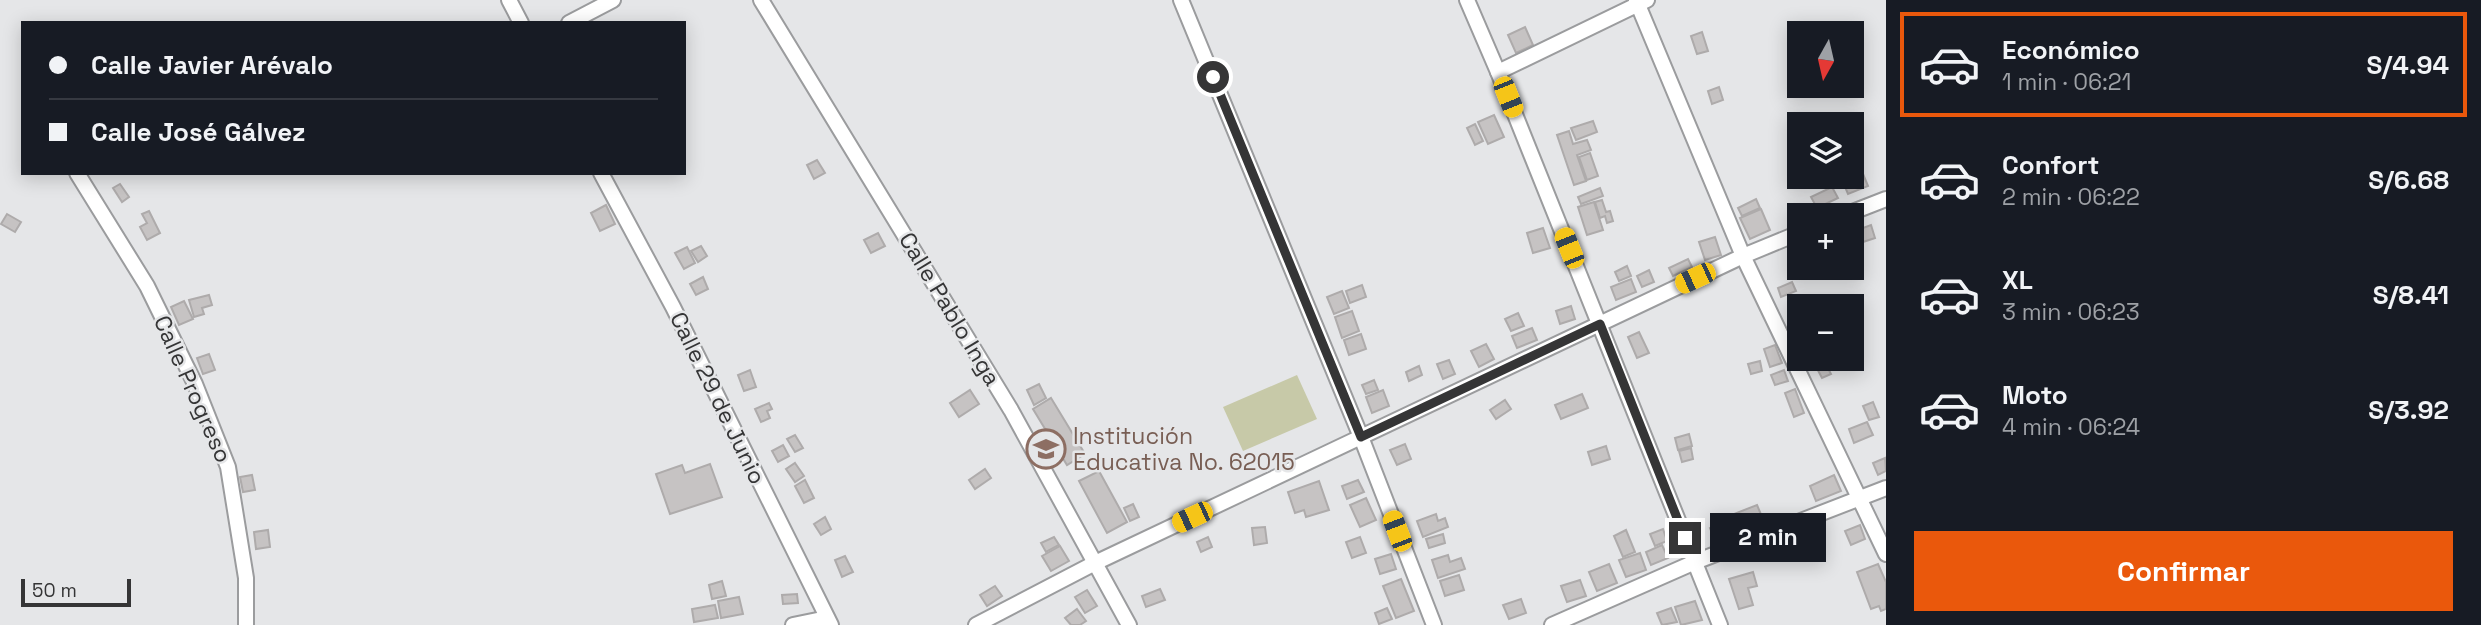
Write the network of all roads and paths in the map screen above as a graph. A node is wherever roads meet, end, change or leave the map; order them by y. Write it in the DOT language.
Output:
graph roads {
  1 [pos="509,0"];
  2 [pos="613,0"];
  3 [pos="761,0"];
  4 [pos="1181,0"];
  5 [pos="1467,0"];
  6 [pos="1640,1"];
  7 [pos="520,21"];
  8 [pos="573,21"];
  9 [pos="1498,72"];
  10 [pos="78,175"];
  11 [pos="602,175"];
  12 [pos="1886,199"];
  13 [pos="1864,208"];
  14 [pos="1787,238"];
  15 [pos="1743,256"];
  16 [pos="1600,324"];
  17 [pos="1361,437"];
  18 [pos="1886,488"];
  19 [pos="1859,498"];
  20 [pos="1886,554"];
  21 [pos="1695,562"];
  22 [pos="1095,563"];
  23 [pos="829,622"];
  24 [pos="246,625"];
  25 [pos="793,625"];
  26 [pos="976,625"];
  27 [pos="1129,625"];
  28 [pos="1434,625"];
  29 [pos="1552,625"];
  30 [pos="1720,625"];
  1 -- 7 [label="street"];
  2 -- 8 [label="street"];
  3 -- 22 [label="street, Calle Pablo Inga"];
  4 -- 17 [label="street"];
  5 -- 9 [label="street"];
  6 -- 9 [label="street"];
  6 -- 15 [label="street"];
  9 -- 16 [label="street"];
  10 -- 24 [label="street, Calle Progreso"];
  11 -- 23 [label="street, Calle 29 de Junio"];
  12 -- 13 [label="street"];
  14 -- 15 [label="street"];
  15 -- 16 [label="street"];
  15 -- 19 [label="street"];
  16 -- 17 [label="street"];
  16 -- 21 [label="street"];
  17 -- 22 [label="street"];
  17 -- 28 [label="street"];
  18 -- 19 [label="street"];
  19 -- 20 [label="street"];
  19 -- 21 [label="street"];
  21 -- 29 [label="street"];
  21 -- 30 [label="street"];
  22 -- 26 [label="street"];
  22 -- 27 [label="street, Calle Pablo Inga"];
  23 -- 25 [label="street"];
}
